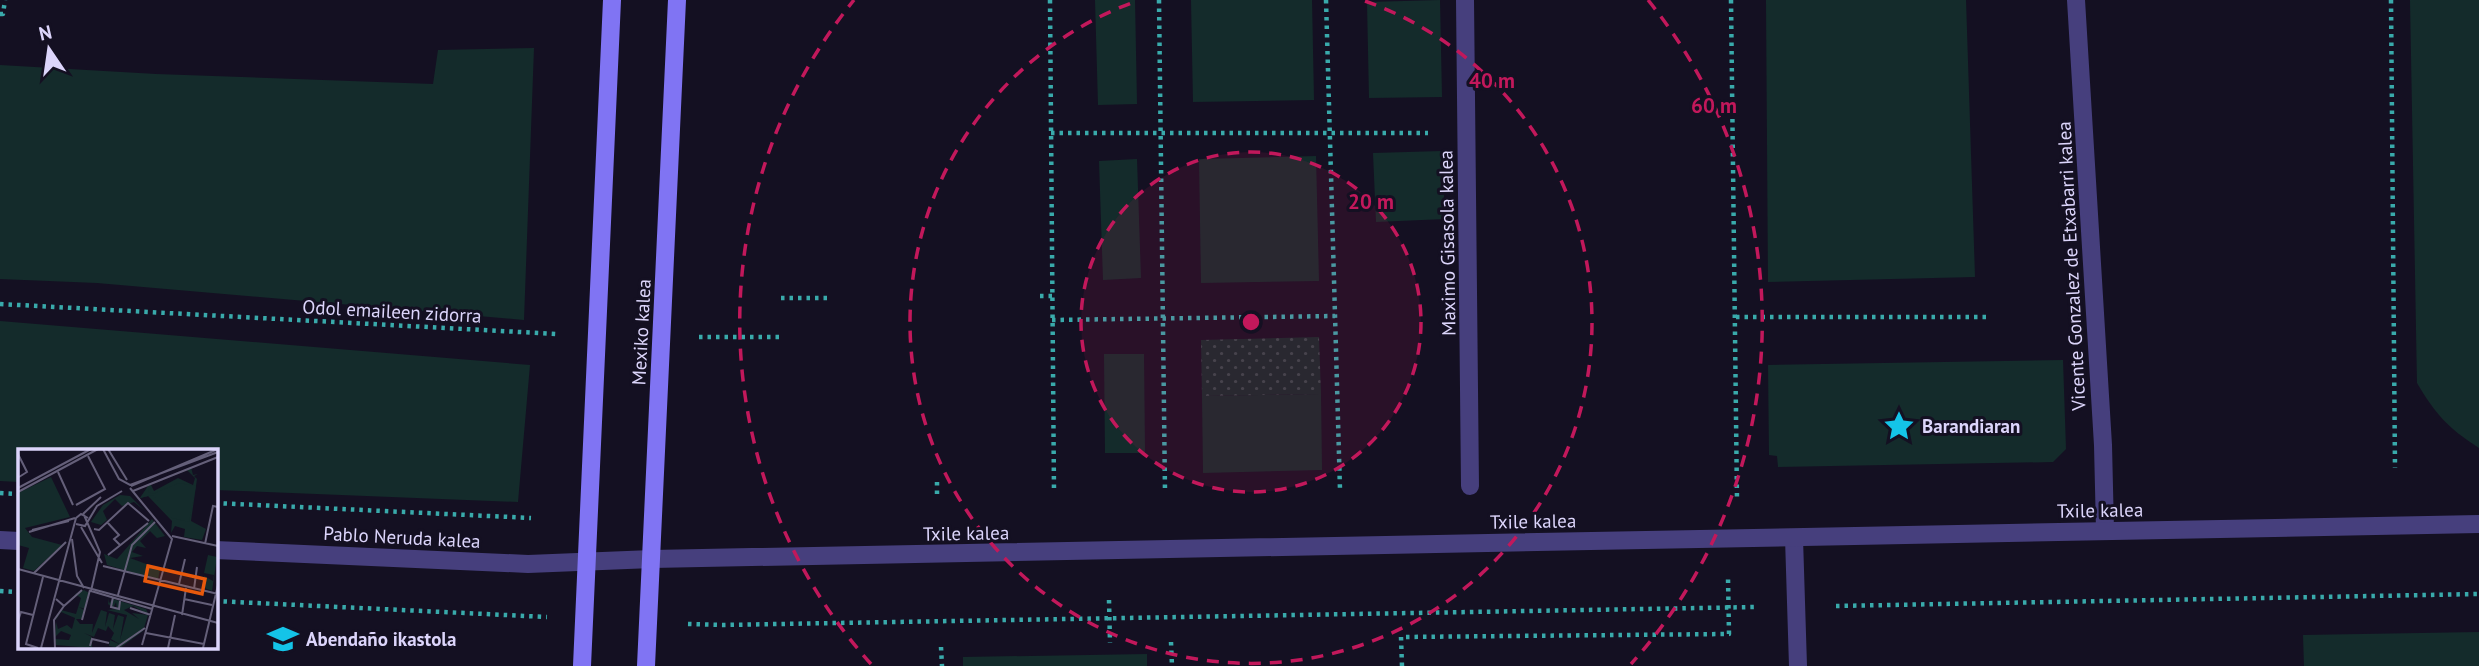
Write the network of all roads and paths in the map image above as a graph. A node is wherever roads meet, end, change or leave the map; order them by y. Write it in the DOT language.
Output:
graph roads {
  1 [pos="5,0"];
  2 [pos="612,0"];
  3 [pos="677,0"];
  4 [pos="1050,0"];
  5 [pos="1159,0"];
  6 [pos="1326,0"];
  7 [pos="1465,0"];
  8 [pos="1731,0"];
  9 [pos="2076,0"];
  10 [pos="2391,0"];
  11 [pos="0,14"];
  12 [pos="1051,133"];
  13 [pos="1160,133"];
  14 [pos="1329,133"];
  15 [pos="1467,133"];
  16 [pos="1040,296"];
  17 [pos="1052,296"];
  18 [pos="781,298"];
  19 [pos="828,298"];
  20 [pos="0,304"];
  21 [pos="1335,316"];
  22 [pos="1736,317"];
  23 [pos="1987,317"];
  24 [pos="1161,319"];
  25 [pos="1052,320"];
  26 [pos="597,335"];
  27 [pos="662,335"];
  28 [pos="782,337"];
  29 [pos="2395,468"];
  30 [pos="937,482"];
  31 [pos="1470,486"];
  32 [pos="1340,490"];
  33 [pos="1165,491"];
  34 [pos="1054,492"];
  35 [pos="0,493"];
  36 [pos="18,494"];
  37 [pos="937,494"];
  38 [pos="217,503"];
  39 [pos="531,518"];
  40 [pos="2479,524"];
  41 [pos="2105,530"];
  42 [pos="1733,538"];
  43 [pos="1794,538"];
  44 [pos="0,540"];
  45 [pos="18,541"];
  46 [pos="217,550"];
  47 [pos="652,559"];
  48 [pos="587,562"];
  49 [pos="0,591"];
  50 [pos="18,592"];
  51 [pos="2479,594"];
  52 [pos="1108,600"];
  53 [pos="217,601"];
  54 [pos="1798,606"];
  55 [pos="1728,608"];
  56 [pos="1109,618"];
  57 [pos="584,619"];
  58 [pos="648,622"];
  59 [pos="1171,642"];
  60 [pos="1110,643"];
  61 [pos="941,647"];
  62 [pos="582,666"];
  63 [pos="646,666"];
  64 [pos="942,666"];
  65 [pos="1172,666"];
  66 [pos="1402,666"];
  67 [pos="1798,666"];
  1 -- 11 [label="path"];
  2 -- 26 [label="main road"];
  3 -- 27 [label="main road, Mexiko kalea"];
  4 -- 12 [label="path"];
  5 -- 13 [label="path"];
  6 -- 14 [label="path"];
  7 -- 15 [label="street, Maximo Gisasola kalea"];
  8 -- 22 [label="path"];
  9 -- 41 [label="street, Vicente Gonzalez de Etxabarri kalea"];
  10 -- 29 [label="path"];
  12 -- 13 [label="path"];
  12 -- 17 [label="path"];
  13 -- 14 [label="path"];
  13 -- 24 [label="path"];
  14 -- 15 [label="path"];
  14 -- 21 [label="path"];
  15 -- 31 [label="street, Maximo Gisasola kalea"];
  16 -- 17 [label="path"];
  17 -- 25 [label="path"];
  18 -- 19 [label="path"];
  20 -- 26 [label="path, Odol emaileen zidorra"];
  21 -- 24 [label="path"];
  21 -- 32 [label="path"];
  22 -- 23 [label="path"];
  22 -- 42 [label="path"];
  24 -- 25 [label="path"];
  24 -- 33 [label="path"];
  25 -- 34 [label="path"];
  26 -- 48 [label="main road"];
  27 -- 28 [label="path"];
  27 -- 47 [label="main road, Mexiko kalea"];
  30 -- 37 [label="path"];
  35 -- 36 [label="path"];
  38 -- 39 [label="path"];
  40 -- 41 [label="street, Txile kalea"];
  41 -- 43 [label="street, Txile kalea"];
  42 -- 43 [label="street, Txile kalea"];
  42 -- 47 [label="street, Txile kalea"];
  42 -- 55 [label="path"];
  43 -- 54 [label="street"];
  44 -- 45 [label="street"];
  46 -- 48 [label="street, Pablo Neruda kalea"];
  47 -- 48 [label="street, Txile kalea"];
  47 -- 58 [label="main road, Mexiko kalea"];
  48 -- 57 [label="main road"];
  49 -- 50 [label="path"];
  51 -- 54 [label="path"];
  52 -- 56 [label="path"];
  53 -- 57 [label="path"];
  54 -- 55 [label="path"];
  54 -- 67 [label="street"];
  55 -- 56 [label="path"];
  55 -- 66 [label="path"];
  56 -- 58 [label="path"];
  56 -- 60 [label="path"];
  57 -- 62 [label="main road"];
  58 -- 63 [label="main road, Mexiko kalea"];
  59 -- 65 [label="path"];
  61 -- 64 [label="path"];
}
